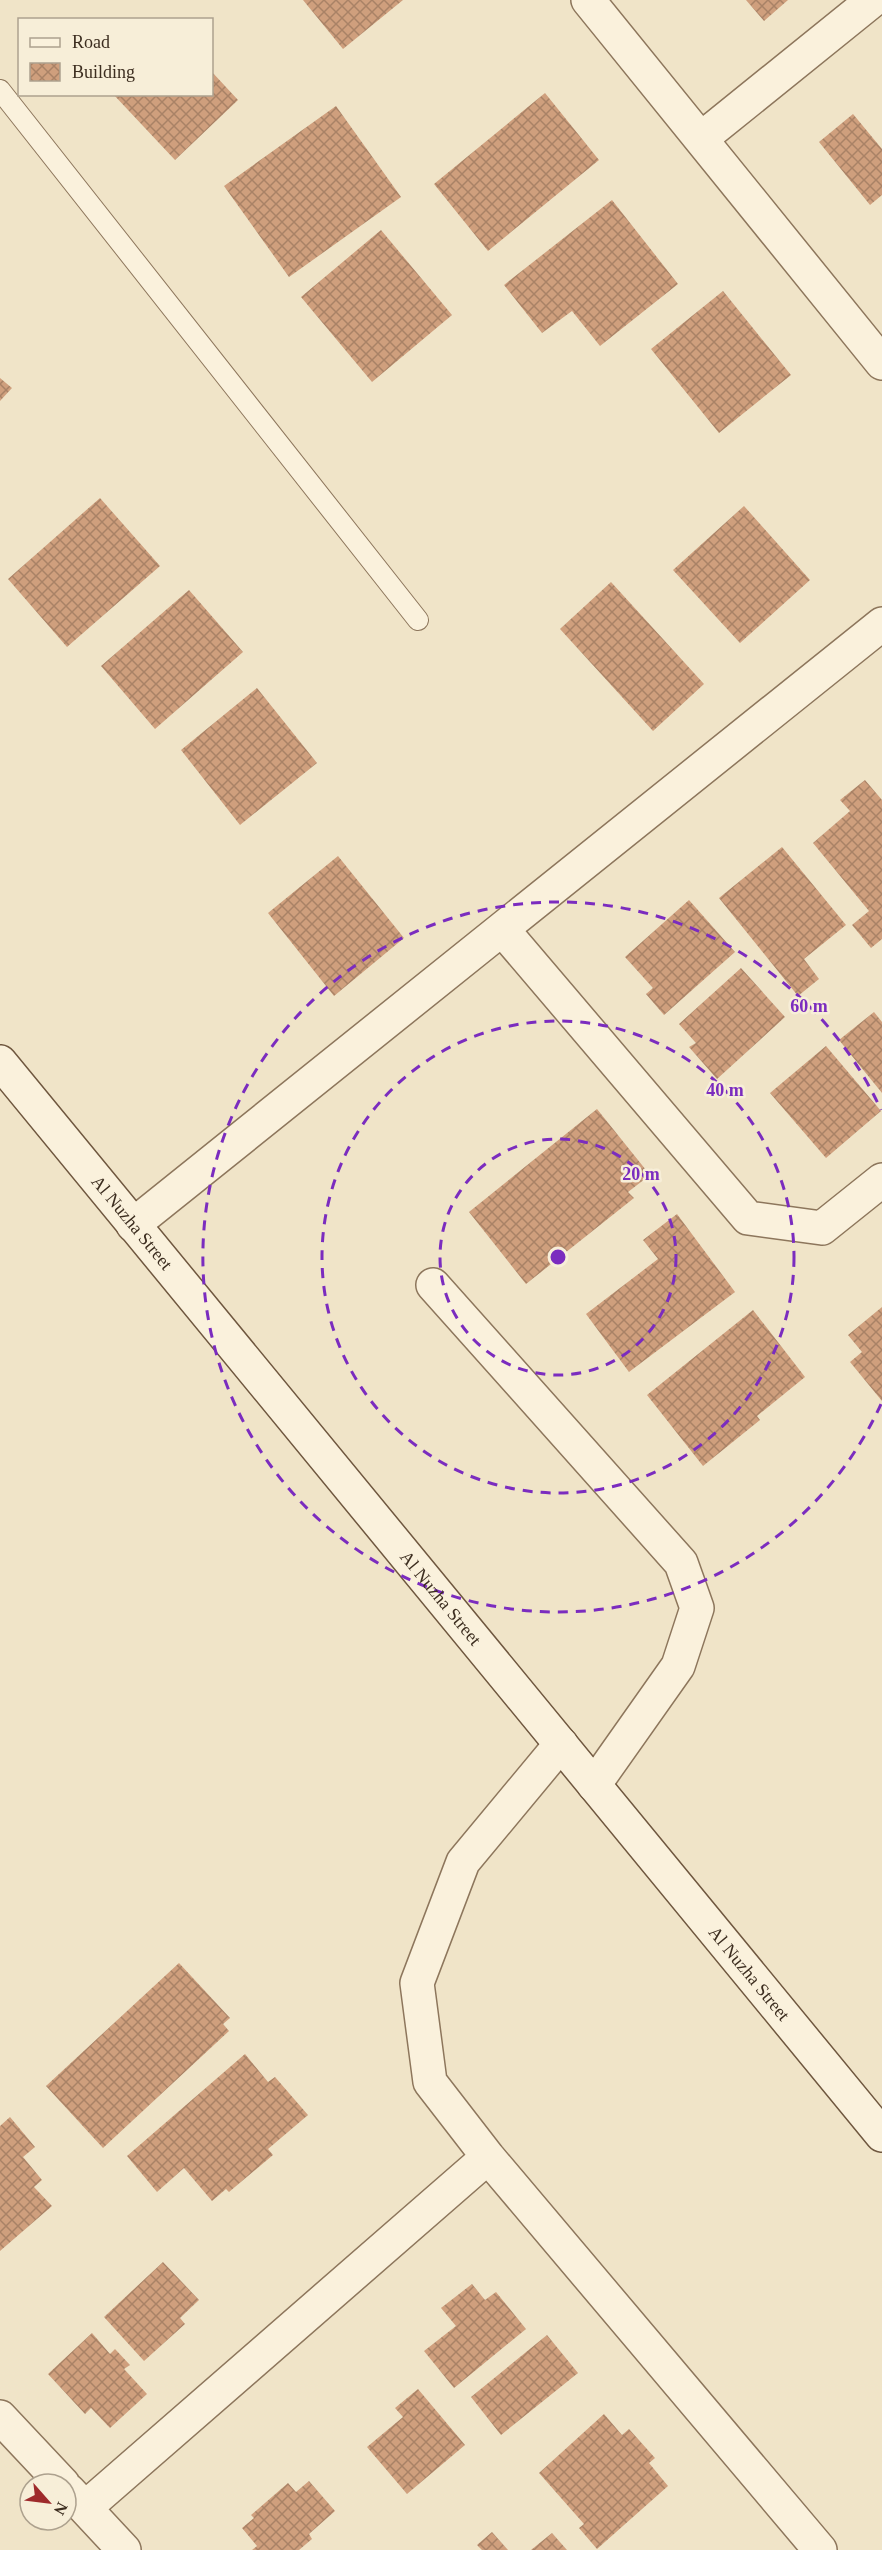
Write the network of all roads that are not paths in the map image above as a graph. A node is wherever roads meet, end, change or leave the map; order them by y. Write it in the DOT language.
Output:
graph roads {
  1 [pos="588,0"];
  2 [pos="873,0"];
  3 [pos="0,90"];
  4 [pos="702,138"];
  5 [pos="882,363"];
  6 [pos="418,620"];
  7 [pos="882,624"];
  8 [pos="502,929"];
  9 [pos="0,1062"];
  10 [pos="882,1180"];
  11 [pos="133,1224"];
  12 [pos="433,1285"];
  13 [pos="561,1744"];
  14 [pos="594,1785"];
  15 [pos="882,2135"];
  16 [pos="488,2157"];
  17 [pos="0,2417"];
  18 [pos="52,2472"];
  19 [pos="78,2496"];
  20 [pos="78,2501"];
  21 [pos="124,2550"];
  22 [pos="820,2550"];
  1 -- 4 [label="street"];
  2 -- 4 [label="street"];
  3 -- 6 [label="lane"];
  4 -- 5 [label="street"];
  7 -- 8 [label="street"];
  8 -- 10 [label="street"];
  8 -- 11 [label="street"];
  9 -- 11 [label="street, Al Nuzha Street"];
  11 -- 13 [label="street, Al Nuzha Street"];
  12 -- 14 [label="street"];
  13 -- 14 [label="street, Al Nuzha Street"];
  13 -- 16 [label="street"];
  14 -- 15 [label="street, Al Nuzha Street"];
  16 -- 19 [label="street"];
  16 -- 22 [label="street"];
  17 -- 18 [label="street"];
  20 -- 21 [label="street"];
}
